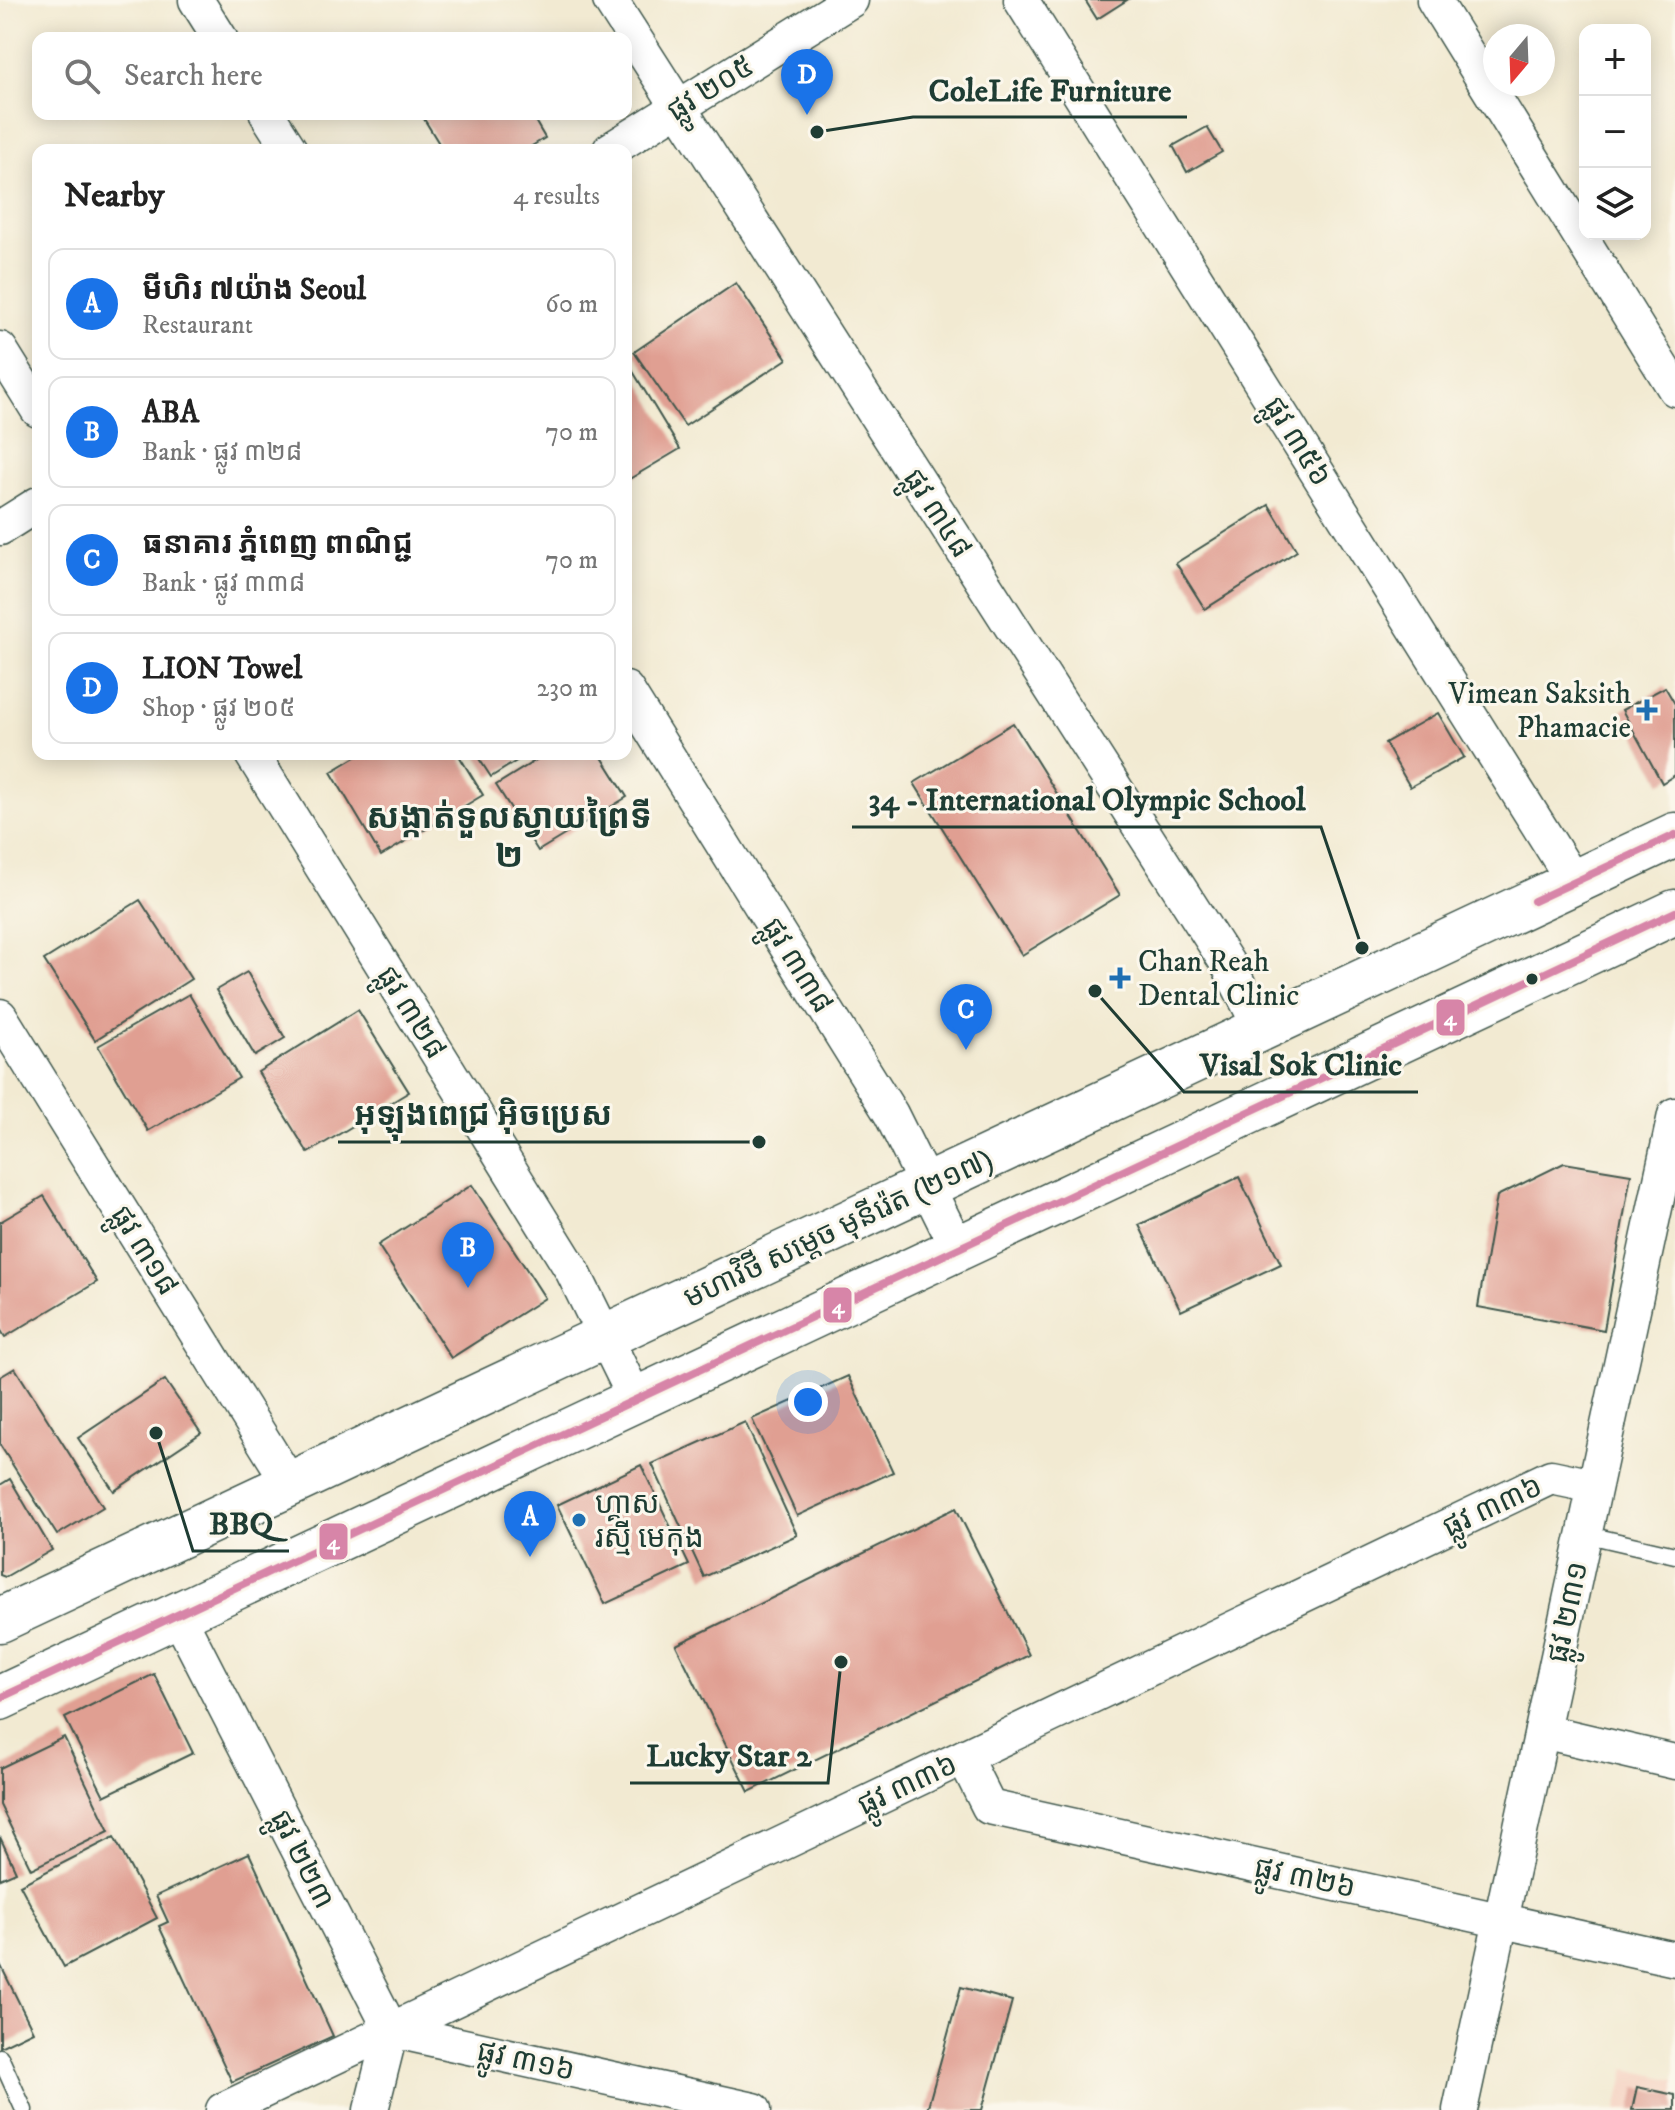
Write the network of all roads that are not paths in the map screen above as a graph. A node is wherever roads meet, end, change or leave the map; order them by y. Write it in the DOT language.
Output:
graph roads {
  1 [pos="196,0"];
  2 [pos="610,0"];
  3 [pos="851,0"];
  4 [pos="1021,0"];
  5 [pos="1434,0"];
  6 [pos="216,32"];
  7 [pos="630,32"];
  8 [pos="632,35"];
  9 [pos="677,108"];
  10 [pos="271,120"];
  11 [pos="286,144"];
  12 [pos="620,144"];
  13 [pos="0,349"];
  14 [pos="1675,389"];
  15 [pos="32,400"];
  16 [pos="32,508"];
  17 [pos="0,528"];
  18 [pos="632,699"];
  19 [pos="256,760"];
  20 [pos="1675,835"];
  21 [pos="1574,882"];
  22 [pos="1675,912"];
  23 [pos="0,1016"];
  24 [pos="1261,1029"];
  25 [pos="1675,1115"];
  26 [pos="927,1186"];
  27 [pos="958,1249"];
  28 [pos="605,1337"];
  29 [pos="636,1400"];
  30 [pos="290,1484"];
  31 [pos="1594,1486"];
  32 [pos="1584,1534"];
  33 [pos="1675,1555"];
  34 [pos="178,1615"];
  35 [pos="0,1620"];
  36 [pos="0,1698"];
  37 [pos="1542,1731"];
  38 [pos="964,1757"];
  39 [pos="1675,1762"];
  40 [pos="1501,1920"];
  41 [pos="1675,1959"];
  42 [pos="391,2030"];
  43 [pos="0,2057"];
  44 [pos="24,2110"];
  45 [pos="223,2110"];
  46 [pos="371,2110"];
  47 [pos="754,2110"];
  48 [pos="1460,2110"];
  1 -- 6 [label="street"];
  2 -- 7 [label="street, ផ្លូវ ៣៤៨"];
  3 -- 9 [label="street, ផ្លូវ ២០៥"];
  4 -- 21 [label="street, ផ្លូវ ៣៥៦"];
  5 -- 14 [label="street"];
  8 -- 9 [label="street, ផ្លូវ ៣៤៨"];
  9 -- 12 [label="street, ផ្លូវ ២០៥"];
  9 -- 24 [label="street, ផ្លូវ ៣៤៨"];
  10 -- 11 [label="street"];
  13 -- 15 [label="street"];
  16 -- 17 [label="street"];
  18 -- 26 [label="street, ផ្លូវ ៣៣៨"];
  19 -- 28 [label="street, ផ្លូវ ៣២៨"];
  20 -- 21 [label="main road, មហាវិថី សម្តេច មុនីរ៉េត (២១៧)"];
  21 -- 24 [label="main road, មហាវិថី សម្តេច មុនីរ៉េត (២១៧)"];
  22 -- 27 [label="main road"];
  23 -- 30 [label="street, ផ្លូវ ៣១៨"];
  24 -- 26 [label="main road, មហាវិថី សម្តេច មុនីរ៉េត (២១៧)"];
  25 -- 31 [label="street, ផ្លូវ ២៣១"];
  26 -- 27 [label="street, ផ្លូវ ៣៣៨"];
  26 -- 28 [label="main road, មហាវិថី សម្តេច មុនីរ៉េត (២១៧)"];
  27 -- 29 [label="main road"];
  28 -- 29 [label="street, ផ្លូវ ៣២៨"];
  28 -- 30 [label="main road, មហាវិថី សម្តេច មុនីរ៉េត (២១៧)"];
  29 -- 34 [label="main road"];
  30 -- 35 [label="main road, មហាវិថី សម្តេច មុនីរ៉េត (២១៧)"];
  31 -- 32 [label="street, ផ្លូវ ២៣១"];
  31 -- 38 [label="street, ផ្លូវ ៣៣៦"];
  32 -- 33 [label="lane"];
  32 -- 37 [label="street, ផ្លូវ ២៣១"];
  34 -- 36 [label="main road"];
  34 -- 42 [label="street, ផ្លូវ ២២៣"];
  37 -- 39 [label="street"];
  37 -- 40 [label="street, ផ្លូវ ២៣១"];
  38 -- 40 [label="street, ផ្លូវ ៣២៦"];
  38 -- 42 [label="street, ផ្លូវ ៣៣៦"];
  40 -- 41 [label="street, ផ្លូវ ៣២៦"];
  40 -- 48 [label="street, ផ្លូវ ២៣១"];
  42 -- 45 [label="street, ផ្លូវ ៣៣៦"];
  42 -- 46 [label="street"];
  42 -- 47 [label="street, ផ្លូវ ៣១៦"];
  43 -- 44 [label="lane"];
}
